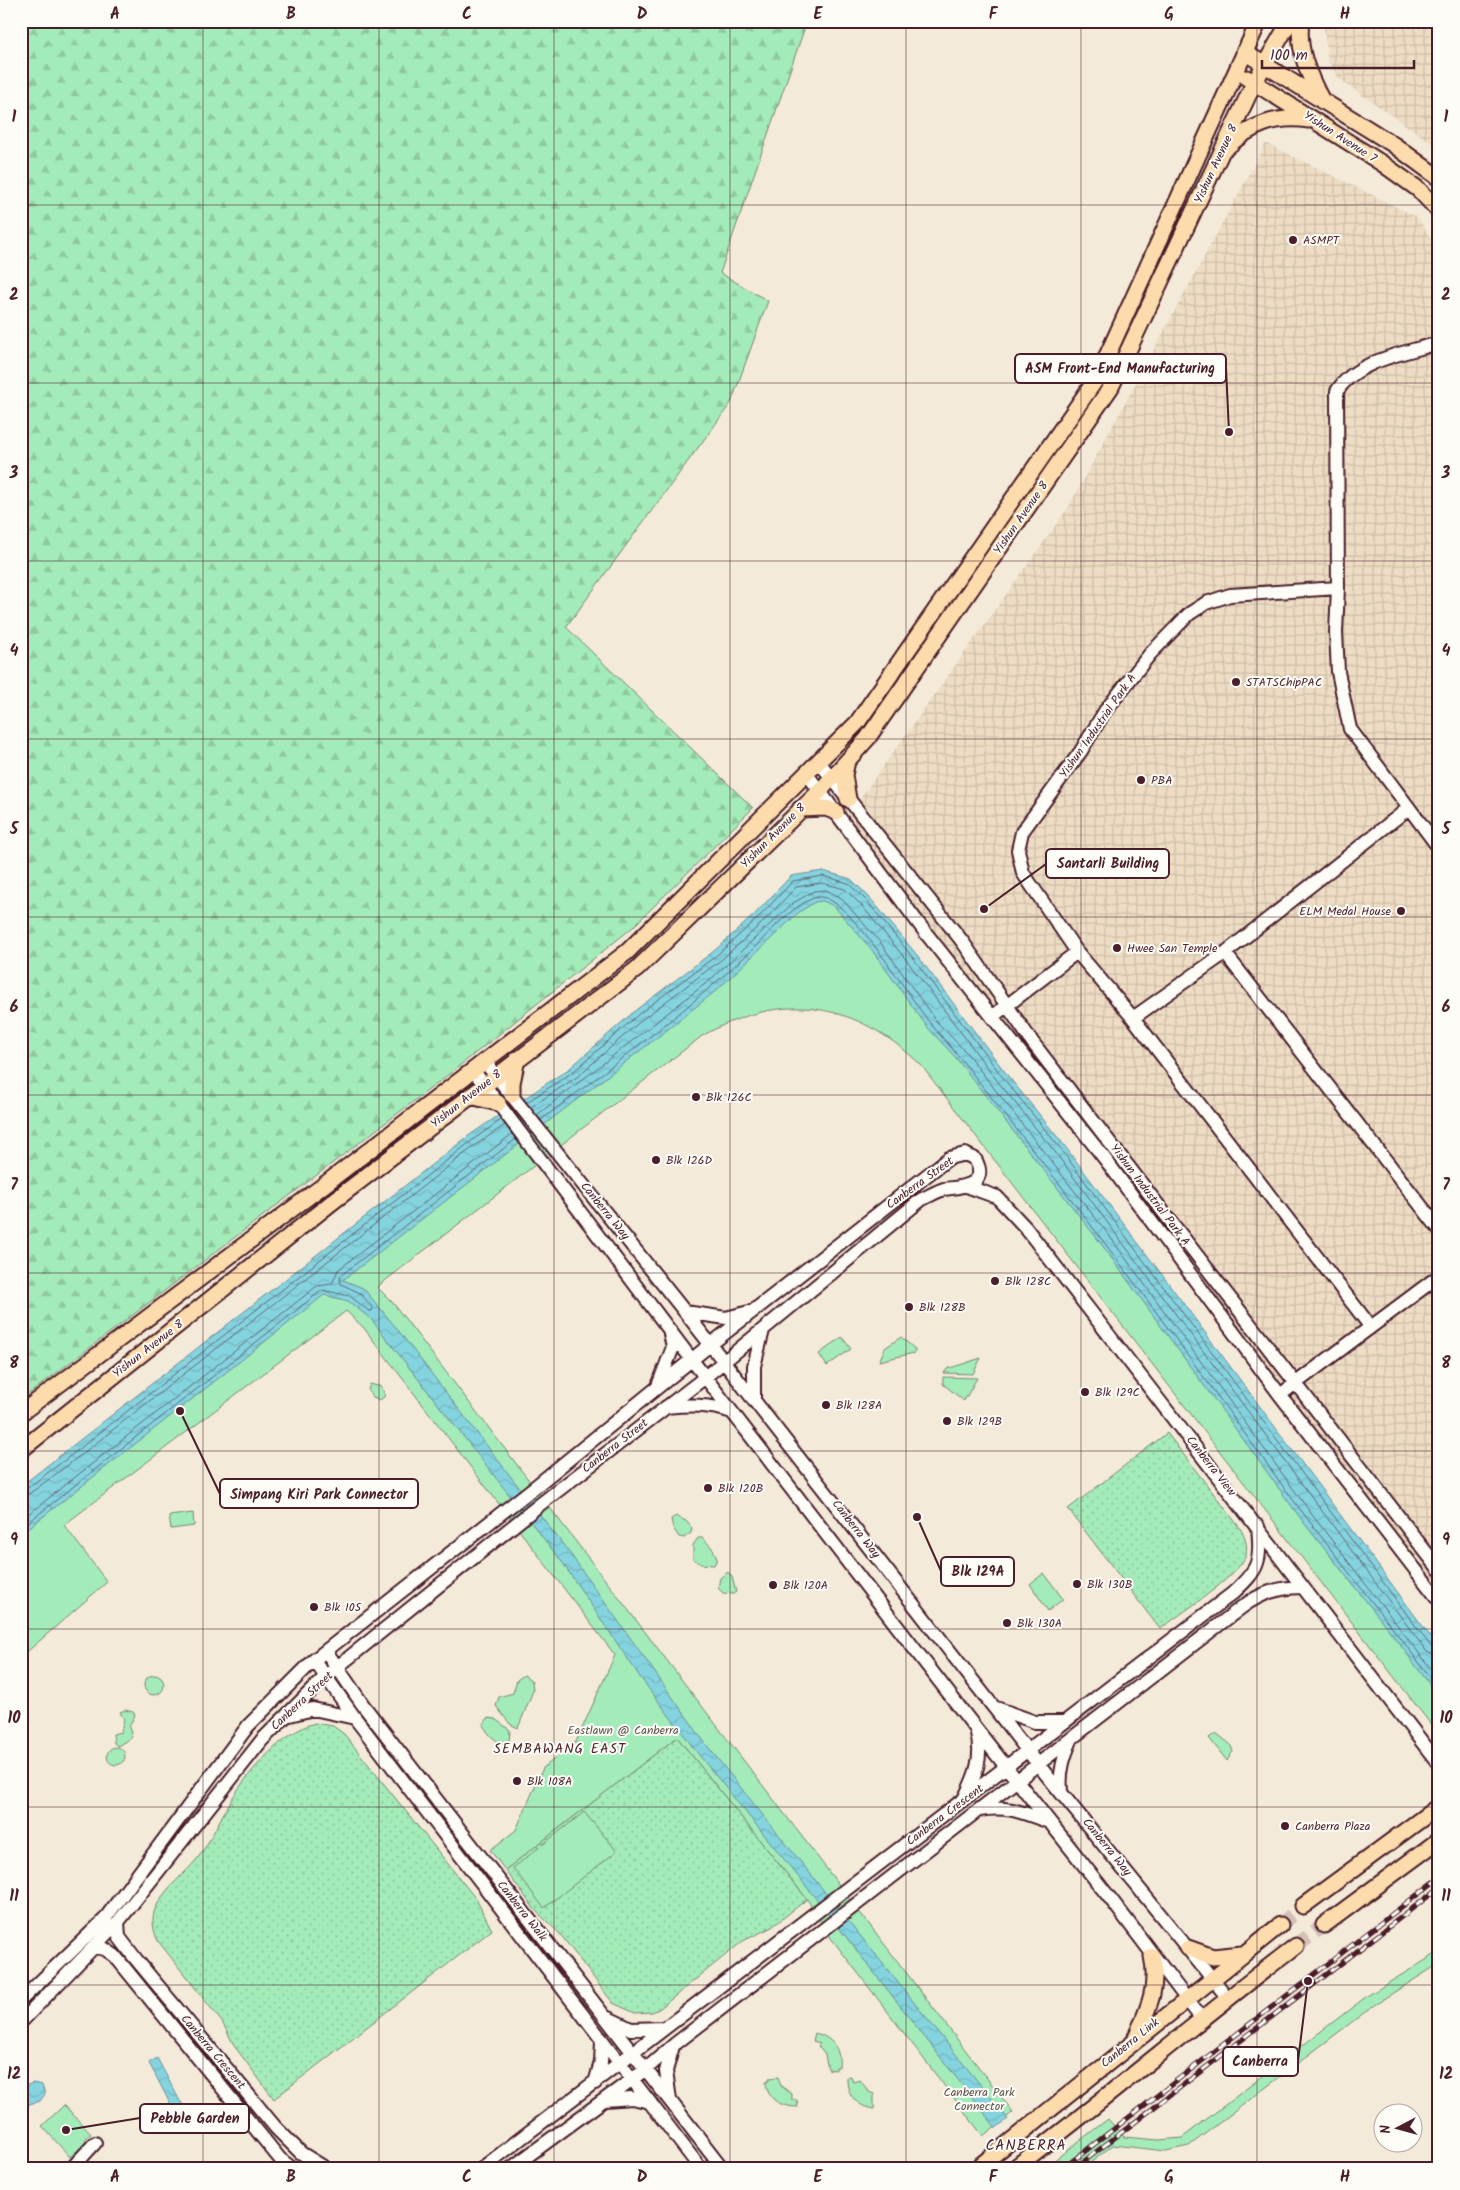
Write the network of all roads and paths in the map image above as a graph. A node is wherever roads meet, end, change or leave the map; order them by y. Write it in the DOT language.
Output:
graph roads {
  1 [pos="1259,21"];
  2 [pos="1290,21"];
  3 [pos="1301,21"];
  4 [pos="1244,52"];
  5 [pos="1264,65"];
  6 [pos="1235,71"];
  7 [pos="1254,83"];
  8 [pos="1322,102"];
  9 [pos="1316,120"];
  10 [pos="1222,152"];
  11 [pos="1439,178"];
  12 [pos="1439,211"];
  13 [pos="1439,343"];
  14 [pos="1338,588"];
  15 [pos="847,761"];
  16 [pos="819,762"];
  17 [pos="807,774"];
  18 [pos="832,778"];
  19 [pos="820,790"];
  20 [pos="848,798"];
  21 [pos="1409,808"];
  22 [pos="800,809"];
  23 [pos="836,812"];
  24 [pos="1439,848"];
  25 [pos="1077,952"];
  26 [pos="1225,953"];
  27 [pos="1007,1006"];
  28 [pos="992,1016"];
  29 [pos="1133,1018"];
  30 [pos="517,1059"];
  31 [pos="478,1065"];
  32 [pos="497,1076"];
  33 [pos="485,1085"];
  34 [pos="513,1096"];
  35 [pos="468,1098"];
  36 [pos="499,1104"];
  37 [pos="968,1186"];
  38 [pos="1439,1229"];
  39 [pos="1439,1276"];
  40 [pos="755,1310"];
  41 [pos="686,1312"];
  42 [pos="1370,1326"];
  43 [pos="668,1328"];
  44 [pos="763,1329"];
  45 [pos="711,1344"];
  46 [pos="692,1360"];
  47 [pos="723,1362"];
  48 [pos="704,1376"];
  49 [pos="1296,1383"];
  50 [pos="657,1388"];
  51 [pos="1280,1395"];
  52 [pos="754,1401"];
  53 [pos="666,1406"];
  54 [pos="732,1412"];
  55 [pos="21,1413"];
  56 [pos="21,1450"];
  57 [pos="1258,1526"];
  58 [pos="1439,1570"];
  59 [pos="1301,1587"];
  60 [pos="1439,1600"];
  61 [pos="1158,1649"];
  62 [pos="326,1651"];
  63 [pos="1174,1658"];
  64 [pos="314,1660"];
  65 [pos="338,1668"];
  66 [pos="326,1676"];
  67 [pos="996,1708"];
  68 [pos="284,1717"];
  69 [pos="355,1718"];
  70 [pos="1063,1722"];
  71 [pos="977,1730"];
  72 [pos="1073,1735"];
  73 [pos="1028,1751"];
  74 [pos="1037,1763"];
  75 [pos="1439,1764"];
  76 [pos="1007,1767"];
  77 [pos="1016,1779"];
  78 [pos="1061,1791"];
  79 [pos="964,1799"];
  80 [pos="1438,1804"];
  81 [pos="979,1810"];
  82 [pos="1050,1822"];
  83 [pos="1439,1840"];
  84 [pos="1303,1906"];
  85 [pos="111,1924"];
  86 [pos="1280,1925"];
  87 [pos="1324,1925"];
  88 [pos="1296,1946"];
  89 [pos="94,1947"];
  90 [pos="1188,1948"];
  91 [pos="1243,1954"];
  92 [pos="1152,1956"];
  93 [pos="1212,1978"];
  94 [pos="1228,1998"];
  95 [pos="1186,1999"];
  96 [pos="21,2000"];
  97 [pos="600,2012"];
  98 [pos="1201,2018"];
  99 [pos="21,2022"];
  100 [pos="667,2028"];
  101 [pos="1136,2038"];
  102 [pos="602,2042"];
  103 [pos="674,2044"];
  104 [pos="632,2054"];
  105 [pos="620,2063"];
  106 [pos="646,2069"];
  107 [pos="632,2079"];
  108 [pos="595,2083"];
  109 [pos="605,2100"];
  110 [pos="650,2102"];
  111 [pos="671,2104"];
  112 [pos="95,2143"];
  113 [pos="981,2167"];
  114 [pos="1015,2168"];
  115 [pos="71,2169"];
  116 [pos="293,2169"];
  117 [pos="327,2169"];
  118 [pos="482,2169"];
  119 [pos="510,2169"];
  120 [pos="701,2169"];
  121 [pos="723,2169"];
  1 -- 4 [label="main road, Yishun Avenue 8"];
  2 -- 5 [label="main road, Yishun Avenue 8"];
  3 -- 8 [label="main road"];
  4 -- 5 [label="main road, Yishun Avenue 7"];
  4 -- 6 [label="main road, Yishun Avenue 8"];
  5 -- 7 [label="main road, Yishun Avenue 8"];
  5 -- 8 [label="main road, Yishun Avenue 7"];
  6 -- 7 [label="main road, Yishun Avenue 7"];
  6 -- 16 [label="main road, Yishun Avenue 8"];
  7 -- 9 [label="main road, Yishun Avenue 7"];
  7 -- 10 [label="main road, Yishun Avenue 8"];
  8 -- 11 [label="main road, Yishun Avenue 7"];
  9 -- 10 [label="main road"];
  9 -- 12 [label="main road, Yishun Avenue 7"];
  10 -- 15 [label="main road, Yishun Avenue 8"];
  13 -- 14 [label="street"];
  14 -- 21 [label="street"];
  14 -- 25 [label="street, Yishun Industrial Park A"];
  15 -- 18 [label="main road, Yishun Avenue 8"];
  15 -- 20 [label="main road"];
  16 -- 17 [label="main road, Yishun Avenue 8"];
  16 -- 18 [label="street, Yishun Industrial Park A"];
  17 -- 19 [label="street, Yishun Industrial Park A"];
  17 -- 31 [label="main road, Yishun Avenue 8"];
  18 -- 19 [label="main road, Yishun Avenue 8"];
  18 -- 20 [label="street, Yishun Industrial Park A"];
  19 -- 22 [label="main road, Yishun Avenue 8"];
  19 -- 23 [label="street, Yishun Industrial Park A"];
  20 -- 27 [label="street, Yishun Industrial Park A"];
  21 -- 24 [label="street"];
  21 -- 26 [label="street"];
  22 -- 23 [label="main road"];
  22 -- 30 [label="main road, Yishun Avenue 8"];
  23 -- 28 [label="street, Yishun Industrial Park A"];
  25 -- 27 [label="street"];
  25 -- 29 [label="street, Yishun Industrial Park A"];
  26 -- 29 [label="street"];
  26 -- 38 [label="street"];
  27 -- 28 [label="street"];
  27 -- 49 [label="street, Yishun Industrial Park A"];
  28 -- 51 [label="street, Yishun Industrial Park A"];
  29 -- 42 [label="street, Yishun Industrial Park A"];
  30 -- 32 [label="main road, Yishun Avenue 8"];
  30 -- 34 [label="main road"];
  31 -- 32 [label="street, Canberra Way"];
  31 -- 33 [label="street, Canberra Way"];
  31 -- 55 [label="main road, Yishun Avenue 8"];
  32 -- 33 [label="main road, Yishun Avenue 8"];
  32 -- 34 [label="street, Canberra Way"];
  33 -- 35 [label="main road, Yishun Avenue 8"];
  33 -- 36 [label="street, Canberra Way"];
  34 -- 41 [label="street, Canberra Way"];
  35 -- 36 [label="main road"];
  35 -- 56 [label="main road, Yishun Avenue 8"];
  36 -- 43 [label="street, Canberra Way"];
  37 -- 40 [label="street, Canberra Street"];
  37 -- 44 [label="street, Canberra Street"];
  37 -- 57 [label="street, Canberra View"];
  39 -- 42 [label="street"];
  40 -- 41 [label="street"];
  40 -- 45 [label="street, Canberra Street"];
  41 -- 45 [label="street, Canberra Way"];
  42 -- 49 [label="street"];
  43 -- 46 [label="street, Canberra Way"];
  43 -- 50 [label="street"];
  44 -- 47 [label="street, Canberra Street"];
  44 -- 52 [label="street"];
  45 -- 46 [label="street, Canberra Street"];
  45 -- 47 [label="street, Canberra Way"];
  46 -- 48 [label="street, Canberra Way"];
  46 -- 50 [label="street, Canberra Street"];
  47 -- 48 [label="street, Canberra Street"];
  47 -- 52 [label="street, Canberra Way"];
  48 -- 53 [label="street, Canberra Street"];
  48 -- 54 [label="street, Canberra Way"];
  49 -- 51 [label="street"];
  49 -- 58 [label="street, Yishun Industrial Park A"];
  50 -- 62 [label="street, Canberra Street"];
  51 -- 60 [label="street, Yishun Industrial Park A"];
  52 -- 67 [label="street, Canberra Way"];
  53 -- 54 [label="street"];
  53 -- 65 [label="street, Canberra Street"];
  54 -- 71 [label="street, Canberra Way"];
  57 -- 59 [label="street, Canberra View"];
  57 -- 61 [label="street, Canberra Crescent"];
  59 -- 63 [label="street, Canberra Crescent"];
  59 -- 75 [label="street, Canberra View"];
  61 -- 63 [label="street"];
  61 -- 70 [label="street, Canberra Crescent"];
  62 -- 64 [label="street, Canberra Street"];
  62 -- 65 [label="street, Canberra Walk"];
  63 -- 72 [label="street, Canberra Crescent"];
  64 -- 66 [label="street, Canberra Walk"];
  64 -- 85 [label="street, Canberra Street"];
  65 -- 66 [label="street, Canberra Street"];
  65 -- 97 [label="street, Canberra Walk"];
  66 -- 68 [label="street, Canberra Street"];
  66 -- 69 [label="street, Canberra Walk"];
  67 -- 70 [label="street"];
  67 -- 73 [label="street, Canberra Way"];
  68 -- 69 [label="street"];
  68 -- 85 [label="street, Canberra Street"];
  69 -- 102 [label="street, Canberra Walk"];
  70 -- 73 [label="street, Canberra Crescent"];
  71 -- 76 [label="street, Canberra Way"];
  71 -- 79 [label="street"];
  72 -- 74 [label="street, Canberra Crescent"];
  72 -- 78 [label="street"];
  73 -- 74 [label="street, Canberra Way"];
  73 -- 76 [label="street, Canberra Crescent"];
  74 -- 77 [label="street, Canberra Crescent"];
  74 -- 78 [label="street, Canberra Way"];
  76 -- 77 [label="street, Canberra Way"];
  76 -- 79 [label="street, Canberra Crescent"];
  77 -- 81 [label="street, Canberra Crescent"];
  77 -- 82 [label="street, Canberra Way"];
  78 -- 90 [label="street, Canberra Way"];
  79 -- 100 [label="street, Canberra Crescent"];
  80 -- 84 [label="main road"];
  81 -- 82 [label="street"];
  81 -- 103 [label="street, Canberra Crescent"];
  82 -- 92 [label="street, Canberra Way"];
  83 -- 87 [label="main road"];
  85 -- 89 [label="street, Canberra Street"];
  85 -- 96 [label="street, Canberra Street"];
  85 -- 117 [label="street, Canberra Crescent"];
  86 -- 91 [label="main road, Canberra Link"];
  88 -- 94 [label="main road, Canberra Link"];
  89 -- 99 [label="street, Canberra Street"];
  89 -- 116 [label="street, Canberra Crescent"];
  90 -- 91 [label="main road"];
  90 -- 93 [label="street, Canberra Way"];
  91 -- 93 [label="main road, Canberra Link"];
  92 -- 95 [label="street, Canberra Way"];
  92 -- 101 [label="main road"];
  93 -- 94 [label="street, Canberra Way"];
  93 -- 95 [label="main road, Canberra Link"];
  94 -- 98 [label="main road, Canberra Link"];
  95 -- 98 [label="street, Canberra Way"];
  95 -- 101 [label="main road, Canberra Link"];
  97 -- 100 [label="street"];
  97 -- 104 [label="street, Canberra Walk"];
  98 -- 114 [label="main road, Canberra Link"];
  100 -- 104 [label="street, Canberra Crescent"];
  101 -- 113 [label="main road, Canberra Link"];
  102 -- 105 [label="street, Canberra Walk"];
  102 -- 108 [label="street"];
  103 -- 106 [label="street, Canberra Crescent"];
  103 -- 111 [label="street"];
  104 -- 105 [label="street, Canberra Crescent"];
  104 -- 106 [label="street, Canberra Walk"];
  105 -- 107 [label="street, Canberra Walk"];
  105 -- 108 [label="street, Canberra Crescent"];
  106 -- 107 [label="street, Canberra Crescent"];
  106 -- 111 [label="street, Canberra Walk"];
  107 -- 109 [label="street, Canberra Crescent"];
  107 -- 110 [label="street, Canberra Walk"];
  108 -- 118 [label="street, Canberra Crescent"];
  109 -- 110 [label="street"];
  109 -- 119 [label="street, Canberra Crescent"];
  110 -- 120 [label="street, Canberra Walk"];
  111 -- 121 [label="street, Canberra Walk"];
  112 -- 115 [label="street"];
}
